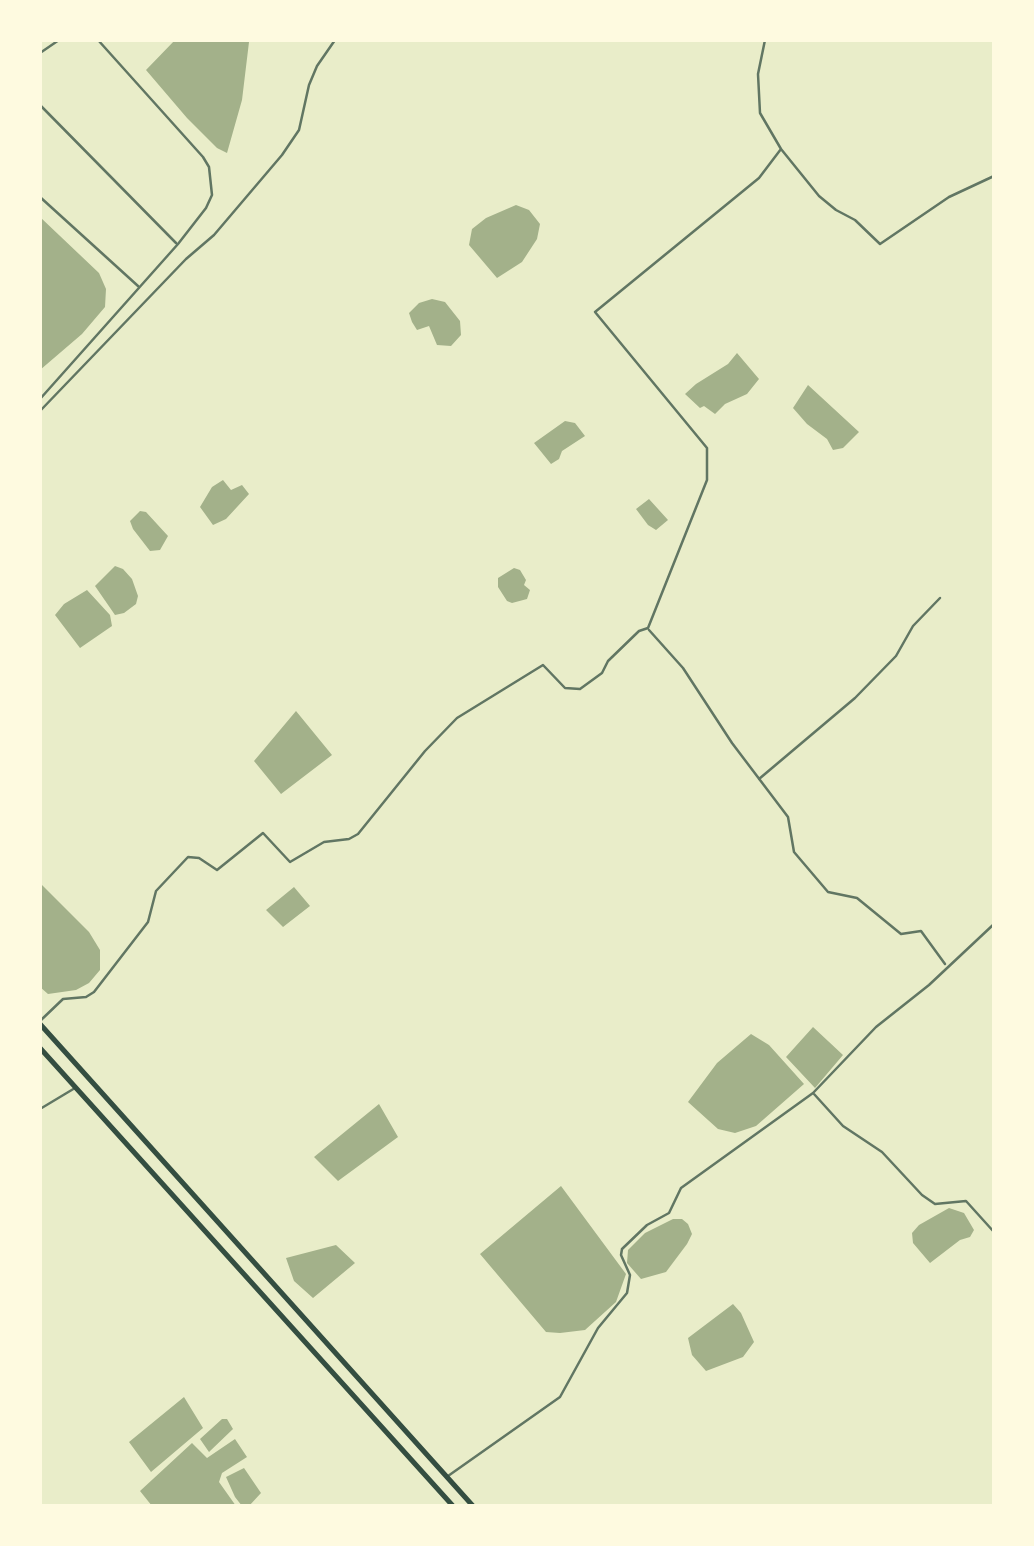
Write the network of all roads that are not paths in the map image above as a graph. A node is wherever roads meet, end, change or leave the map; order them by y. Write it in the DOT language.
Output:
graph roads {
  1 [pos="59,40"];
  2 [pos="98,40"];
  3 [pos="335,40"];
  4 [pos="765,40"];
  5 [pos="40,53"];
  6 [pos="40,106"];
  7 [pos="782,149"];
  8 [pos="994,176"];
  9 [pos="40,197"];
  10 [pos="178,244"];
  11 [pos="138,286"];
  12 [pos="40,399"];
  13 [pos="40,412"];
  14 [pos="940,598"];
  15 [pos="648,628"];
  16 [pos="758,780"];
  17 [pos="994,924"];
  18 [pos="947,967"];
  19 [pos="40,1022"];
  20 [pos="40,1048"];
  21 [pos="76,1087"];
  22 [pos="813,1092"];
  23 [pos="40,1110"];
  24 [pos="994,1232"];
  25 [pos="371,1393"];
  26 [pos="362,1402"];
  27 [pos="447,1476"];
  28 [pos="453,1506"];
  29 [pos="473,1506"];
  1 -- 5 [label="street"];
  2 -- 10 [label="street"];
  3 -- 13 [label="street"];
  4 -- 7 [label="street"];
  6 -- 10 [label="street"];
  7 -- 8 [label="street"];
  7 -- 15 [label="street"];
  9 -- 11 [label="street"];
  10 -- 11 [label="street"];
  11 -- 12 [label="street"];
  14 -- 16 [label="street"];
  15 -- 16 [label="street"];
  15 -- 19 [label="street"];
  16 -- 18 [label="street"];
  17 -- 18 [label="street"];
  18 -- 22 [label="street"];
  19 -- 25 [label="highway"];
  20 -- 21 [label="highway"];
  21 -- 23 [label="street"];
  21 -- 26 [label="highway"];
  22 -- 24 [label="street"];
  22 -- 27 [label="street"];
  25 -- 26 [label="highway"];
  25 -- 27 [label="highway"];
  26 -- 28 [label="highway"];
  27 -- 29 [label="highway"];
}
